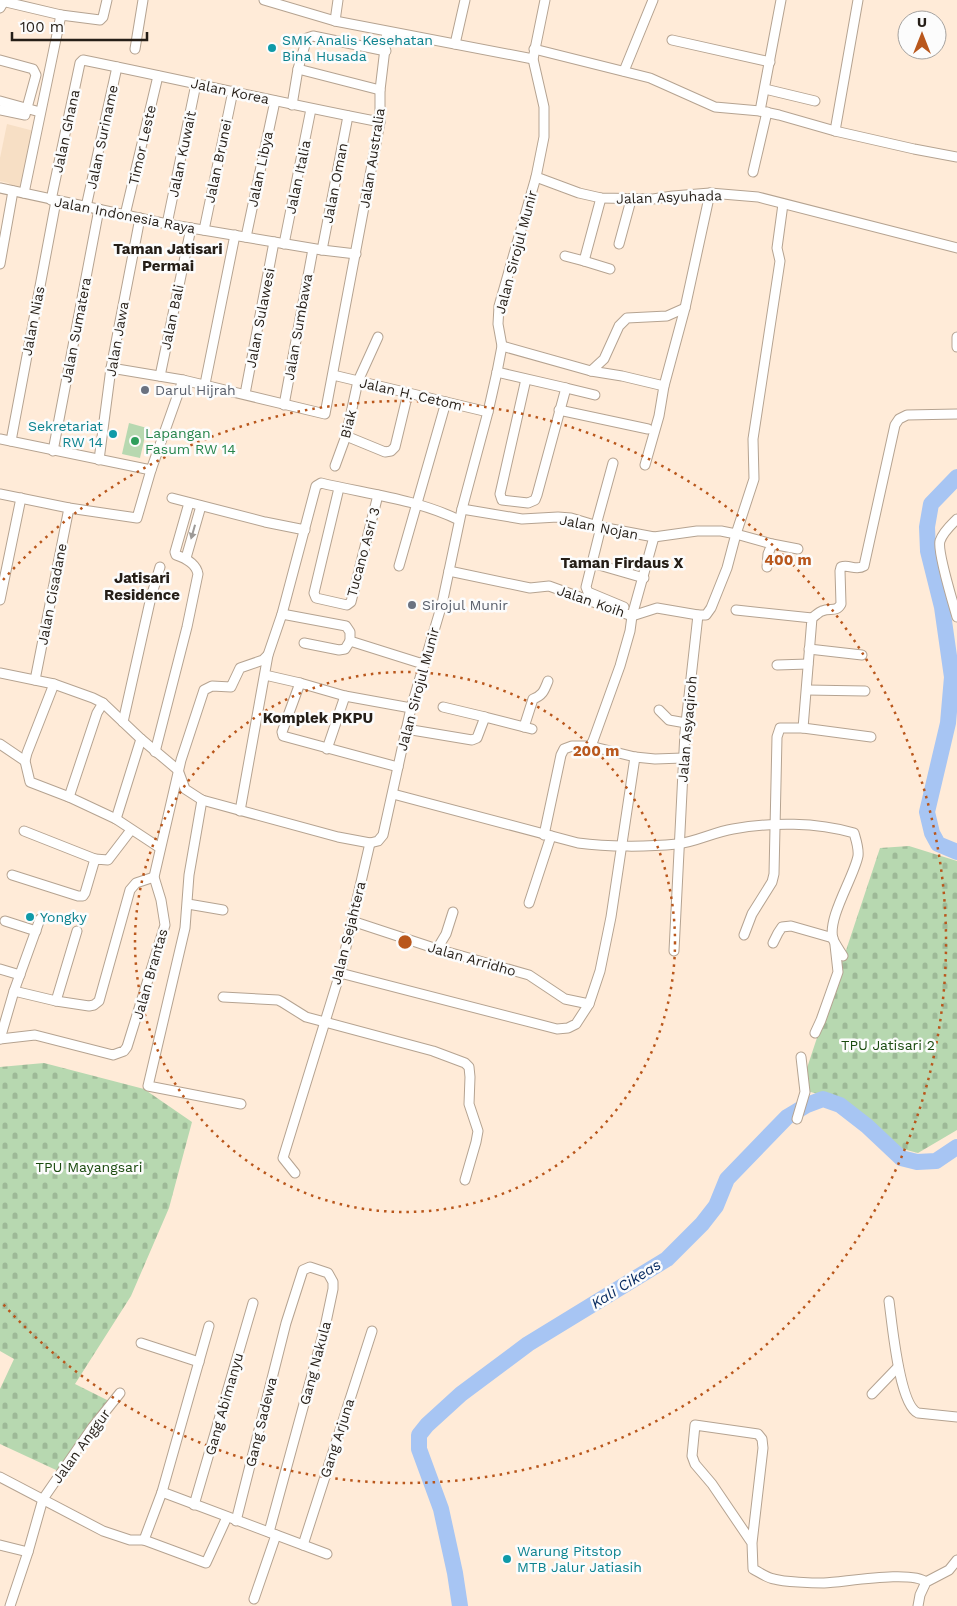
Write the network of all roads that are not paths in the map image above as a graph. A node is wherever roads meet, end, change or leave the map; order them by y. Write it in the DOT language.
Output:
graph roads {
  1 [pos="107,0"];
  2 [pos="143,0"];
  3 [pos="338,0"];
  4 [pos="465,0"];
  5 [pos="545,0"];
  6 [pos="653,0"];
  7 [pos="781,0"];
  8 [pos="858,0"];
  9 [pos="269,1"];
  10 [pos="0,8"];
  11 [pos="61,15"];
  12 [pos="335,21"];
  13 [pos="388,32"];
  14 [pos="672,40"];
  15 [pos="455,44"];
  16 [pos="534,48"];
  17 [pos="135,49"];
  18 [pos="386,51"];
  19 [pos="533,59"];
  20 [pos="0,60"];
  21 [pos="81,62"];
  22 [pos="770,62"];
  23 [pos="117,67"];
  24 [pos="298,69"];
  25 [pos="624,71"];
  26 [pos="158,76"];
  27 [pos="196,84"];
  28 [pos="765,89"];
  29 [pos="380,90"];
  30 [pos="233,91"];
  31 [pos="0,101"];
  32 [pos="275,101"];
  33 [pos="815,101"];
  34 [pos="292,105"];
  35 [pos="27,108"];
  36 [pos="311,109"];
  37 [pos="0,110"];
  38 [pos="764,111"];
  39 [pos="40,112"];
  40 [pos="348,116"];
  41 [pos="380,122"];
  42 [pos="835,131"];
  43 [pos="957,157"];
  44 [pos="753,172"];
  45 [pos="536,177"];
  46 [pos="0,188"];
  47 [pos="13,191"];
  48 [pos="24,193"];
  49 [pos="710,193"];
  50 [pos="601,198"];
  51 [pos="631,200"];
  52 [pos="54,201"];
  53 [pos="783,204"];
  54 [pos="86,207"];
  55 [pos="99,210"];
  56 [pos="125,215"];
  57 [pos="140,218"];
  58 [pos="167,224"];
  59 [pos="191,228"];
  60 [pos="204,230"];
  61 [pos="235,235"];
  62 [pos="246,237"];
  63 [pos="279,243"];
  64 [pos="619,244"];
  65 [pos="957,248"];
  66 [pos="317,249"];
  67 [pos="356,254"];
  68 [pos="565,256"];
  69 [pos="584,261"];
  70 [pos="0,264"];
  71 [pos="610,269"];
  72 [pos="685,308"];
  73 [pos="378,337"];
  74 [pos="957,337"];
  75 [pos="502,346"];
  76 [pos="957,347"];
  77 [pos="111,368"];
  78 [pos="591,370"];
  79 [pos="497,372"];
  80 [pos="160,376"];
  81 [pos="333,376"];
  82 [pos="526,379"];
  83 [pos="183,380"];
  84 [pos="358,381"];
  85 [pos="206,384"];
  86 [pos="664,386"];
  87 [pos="566,388"];
  88 [pos="408,393"];
  89 [pos="245,394"];
  90 [pos="595,395"];
  91 [pos="446,402"];
  92 [pos="284,405"];
  93 [pos="559,410"];
  94 [pos="488,412"];
  95 [pos="957,414"];
  96 [pos="648,429"];
  97 [pos="346,436"];
  98 [pos="0,439"];
  99 [pos="10,441"];
  100 [pos="53,450"];
  101 [pos="99,460"];
  102 [pos="613,463"];
  103 [pos="645,465"];
  104 [pos="335,466"];
  105 [pos="151,470"];
  106 [pos="339,488"];
  107 [pos="0,494"];
  108 [pos="378,495"];
  109 [pos="21,498"];
  110 [pos="172,498"];
  111 [pos="190,503"];
  112 [pos="418,505"];
  113 [pos="201,506"];
  114 [pos="69,508"];
  115 [pos="462,509"];
  116 [pos="957,519"];
  117 [pos="459,520"];
  118 [pos="599,526"];
  119 [pos="305,530"];
  120 [pos="953,530"];
  121 [pos="736,534"];
  122 [pos="654,537"];
  123 [pos="772,544"];
  124 [pos="798,549"];
  125 [pos="186,558"];
  126 [pos="592,564"];
  127 [pos="399,566"];
  128 [pos="160,567"];
  129 [pos="767,567"];
  130 [pos="449,571"];
  131 [pos="946,572"];
  132 [pos="957,576"];
  133 [pos="644,578"];
  134 [pos="0,600"];
  135 [pos="736,610"];
  136 [pos="634,612"];
  137 [pos="282,614"];
  138 [pos="698,615"];
  139 [pos="957,617"];
  140 [pos="812,618"];
  141 [pos="350,641"];
  142 [pos="304,643"];
  143 [pos="809,650"];
  144 [pos="268,655"];
  145 [pos="862,655"];
  146 [pos="423,664"];
  147 [pos="808,664"];
  148 [pos="777,665"];
  149 [pos="0,673"];
  150 [pos="265,676"];
  151 [pos="35,680"];
  152 [pos="548,680"];
  153 [pos="300,683"];
  154 [pos="54,684"];
  155 [pos="807,690"];
  156 [pos="865,691"];
  157 [pos="344,696"];
  158 [pos="103,703"];
  159 [pos="443,707"];
  160 [pos="411,708"];
  161 [pos="659,710"];
  162 [pos="484,717"];
  163 [pos="123,722"];
  164 [pos="686,723"];
  165 [pos="803,728"];
  166 [pos="406,729"];
  167 [pos="871,737"];
  168 [pos="141,740"];
  169 [pos="0,744"];
  170 [pos="590,746"];
  171 [pos="327,749"];
  172 [pos="155,752"];
  173 [pos="635,756"];
  174 [pos="683,758"];
  175 [pos="25,761"];
  176 [pos="398,767"];
  177 [pos="178,770"];
  178 [pos="393,794"];
  179 [pos="70,797"];
  180 [pos="202,800"];
  181 [pos="240,811"];
  182 [pos="116,819"];
  183 [pos="775,825"];
  184 [pos="131,830"];
  185 [pos="24,831"];
  186 [pos="547,835"];
  187 [pos="370,843"];
  188 [pos="679,844"];
  189 [pos="622,846"];
  190 [pos="160,848"];
  191 [pos="95,859"];
  192 [pos="12,875"];
  193 [pos="154,877"];
  194 [pos="528,903"];
  195 [pos="188,904"];
  196 [pos="224,910"];
  197 [pos="454,912"];
  198 [pos="40,919"];
  199 [pos="5,921"];
  200 [pos="352,921"];
  201 [pos="36,931"];
  202 [pos="77,931"];
  203 [pos="744,934"];
  204 [pos="834,940"];
  205 [pos="773,943"];
  206 [pos="436,949"];
  207 [pos="674,951"];
  208 [pos="843,956"];
  209 [pos="0,969"];
  210 [pos="340,973"];
  211 [pos="20,975"];
  212 [pos="14,991"];
  213 [pos="223,997"];
  214 [pos="56,1001"];
  215 [pos="588,1004"];
  216 [pos="325,1022"];
  217 [pos="814,1033"];
  218 [pos="0,1039"];
  219 [pos="802,1057"];
  220 [pos="241,1104"];
  221 [pos="798,1119"];
  222 [pos="295,1173"];
  223 [pos="465,1180"];
  224 [pos="889,1301"];
  225 [pos="253,1303"];
  226 [pos="286,1323"];
  227 [pos="209,1326"];
  228 [pos="372,1331"];
  229 [pos="141,1342"];
  230 [pos="199,1362"];
  231 [pos="898,1368"];
  232 [pos="120,1393"];
  233 [pos="872,1394"];
  234 [pos="957,1417"];
  235 [pos="0,1477"];
  236 [pos="162,1492"];
  237 [pos="43,1499"];
  238 [pos="194,1505"];
  239 [pos="227,1517"];
  240 [pos="236,1521"];
  241 [pos="272,1534"];
  242 [pos="144,1540"];
  243 [pos="752,1543"];
  244 [pos="0,1545"];
  245 [pos="303,1545"];
  246 [pos="28,1552"];
  247 [pos="326,1554"];
  248 [pos="957,1560"];
  249 [pos="926,1582"];
  250 [pos="254,1598"];
  251 [pos="0,1603"];
  252 [pos="10,1606"];
  253 [pos="918,1606"];
  1 -- 11 [label="street"];
  2 -- 17 [label="street"];
  3 -- 12 [label="street"];
  4 -- 15 [label="street"];
  5 -- 16 [label="street, Jalan Sirojul Munir"];
  6 -- 25 [label="street"];
  7 -- 22 [label="street"];
  8 -- 42 [label="street"];
  9 -- 12 [label="street"];
  10 -- 11 [label="street"];
  11 -- 39 [label="street"];
  12 -- 13 [label="street"];
  13 -- 15 [label="street"];
  13 -- 18 [label="street, Jalan Australia"];
  14 -- 22 [label="street"];
  15 -- 19 [label="street"];
  16 -- 19 [label="street, Jalan Sirojul Munir"];
  16 -- 25 [label="street"];
  18 -- 24 [label="street"];
  18 -- 29 [label="street, Jalan Australia"];
  19 -- 45 [label="street, Jalan Sirojul Munir"];
  20 -- 35 [label="street"];
  21 -- 23 [label="street, Jalan Korea"];
  21 -- 52 [label="street, Jalan Ghana"];
  22 -- 28 [label="street"];
  23 -- 26 [label="street, Jalan Korea"];
  23 -- 54 [label="street, Jalan Suriname"];
  24 -- 29 [label="street"];
  24 -- 34 [label="street"];
  25 -- 38 [label="street"];
  26 -- 27 [label="street, Jalan Korea"];
  26 -- 56 [label="street, Timor Leste"];
  27 -- 30 [label="street, Jalan Korea"];
  27 -- 58 [label="street, Jalan Kuwait"];
  28 -- 33 [label="street"];
  28 -- 38 [label="street"];
  29 -- 41 [label="street, Jalan Australia"];
  30 -- 32 [label="street, Jalan Korea"];
  30 -- 60 [label="street, Jalan Brunei"];
  31 -- 35 [label="street"];
  32 -- 34 [label="street, Jalan Korea"];
  32 -- 62 [label="street, Jalan Libya"];
  34 -- 36 [label="street, Jalan Korea"];
  35 -- 37 [label="street"];
  35 -- 39 [label="street"];
  36 -- 40 [label="street, Jalan Korea"];
  36 -- 63 [label="street, Jalan Italia"];
  38 -- 42 [label="street"];
  38 -- 44 [label="street"];
  39 -- 48 [label="street"];
  40 -- 41 [label="street, Jalan Korea"];
  40 -- 66 [label="street, Jalan Oman"];
  41 -- 67 [label="street, Jalan Australia"];
  42 -- 43 [label="street"];
  45 -- 50 [label="street, Jalan Asyuhada"];
  45 -- 75 [label="street, Jalan Sirojul Munir"];
  46 -- 47 [label="street, Jalan Indonesia Raya"];
  47 -- 48 [label="street, Jalan Indonesia Raya"];
  47 -- 70 [label="street"];
  48 -- 52 [label="street, Jalan Indonesia Raya"];
  49 -- 51 [label="street, Jalan Asyuhada"];
  49 -- 53 [label="street, Jalan Asyuhada"];
  49 -- 72 [label="street"];
  50 -- 51 [label="street, Jalan Asyuhada"];
  50 -- 69 [label="street"];
  51 -- 64 [label="street"];
  52 -- 54 [label="street, Jalan Indonesia Raya"];
  52 -- 99 [label="street, Jalan Nias"];
  53 -- 65 [label="street, Jalan Asyuhada"];
  53 -- 121 [label="street"];
  54 -- 55 [label="street, Jalan Indonesia Raya"];
  55 -- 56 [label="street, Jalan Indonesia Raya"];
  55 -- 100 [label="street, Jalan Sumatera"];
  56 -- 57 [label="street, Jalan Indonesia Raya"];
  57 -- 58 [label="street, Jalan Indonesia Raya"];
  57 -- 77 [label="street, Jalan Jawa"];
  58 -- 59 [label="street, Jalan Indonesia Raya"];
  59 -- 60 [label="street, Jalan Indonesia Raya"];
  59 -- 80 [label="street, Jalan Bali"];
  60 -- 61 [label="street, Jalan Indonesia Raya"];
  61 -- 62 [label="street, Jalan Indonesia Raya"];
  61 -- 85 [label="street"];
  62 -- 63 [label="street, Jalan Indonesia Raya"];
  63 -- 66 [label="street, Jalan Indonesia Raya"];
  63 -- 89 [label="street, Jalan Sulawesi"];
  66 -- 67 [label="street, Jalan Indonesia Raya"];
  66 -- 92 [label="street, Jalan Sumbawa"];
  67 -- 81 [label="street, Jalan Australia"];
  68 -- 69 [label="street"];
  69 -- 71 [label="street"];
  72 -- 78 [label="street"];
  72 -- 86 [label="street"];
  73 -- 84 [label="street, Biak"];
  74 -- 76 [label="street"];
  75 -- 78 [label="street"];
  75 -- 79 [label="street, Jalan Sirojul Munir"];
  77 -- 80 [label="street"];
  77 -- 101 [label="street, Jalan Jawa"];
  78 -- 86 [label="street"];
  79 -- 82 [label="street"];
  79 -- 94 [label="street, Jalan Sirojul Munir"];
  80 -- 83 [label="street"];
  81 -- 84 [label="street, Jalan H. Cetom"];
  81 -- 92 [label="street, Jalan Australia"];
  82 -- 87 [label="street"];
  82 -- 93 [label="street"];
  83 -- 85 [label="street"];
  83 -- 105 [label="street"];
  84 -- 88 [label="street, Jalan H. Cetom"];
  84 -- 97 [label="street, Biak"];
  85 -- 89 [label="street"];
  86 -- 103 [label="street"];
  87 -- 90 [label="street"];
  87 -- 93 [label="street"];
  88 -- 91 [label="street, Jalan H. Cetom"];
  88 -- 97 [label="street"];
  89 -- 92 [label="street"];
  91 -- 94 [label="street, Jalan H. Cetom"];
  91 -- 112 [label="street"];
  93 -- 96 [label="street"];
  94 -- 115 [label="street, Jalan Sirojul Munir"];
  95 -- 140 [label="street"];
  97 -- 104 [label="street, Biak"];
  98 -- 99 [label="street"];
  99 -- 100 [label="street"];
  100 -- 101 [label="street"];
  101 -- 105 [label="street"];
  102 -- 118 [label="street"];
  105 -- 114 [label="street"];
  106 -- 108 [label="street"];
  106 -- 108 [label="street, Tucano Asri 3"];
  106 -- 119 [label="street"];
  107 -- 109 [label="street"];
  108 -- 112 [label="street"];
  109 -- 114 [label="street"];
  109 -- 134 [label="street"];
  110 -- 111 [label="street"];
  111 -- 113 [label="street"];
  111 -- 125 [label="street"];
  112 -- 117 [label="street"];
  112 -- 127 [label="street"];
  113 -- 119 [label="street"];
  113 -- 125 [label="street, one-way"];
  114 -- 151 [label="street, Jalan Cisadane"];
  115 -- 117 [label="street, Jalan Sirojul Munir"];
  115 -- 118 [label="street, Jalan Nojan"];
  116 -- 120 [label="street"];
  117 -- 130 [label="street, Jalan Sirojul Munir"];
  118 -- 122 [label="street, Jalan Nojan"];
  118 -- 126 [label="street"];
  119 -- 137 [label="street"];
  120 -- 131 [label="street"];
  121 -- 122 [label="street, Jalan Nojan"];
  121 -- 123 [label="street, Jalan Nojan"];
  121 -- 138 [label="street"];
  122 -- 133 [label="street"];
  123 -- 124 [label="street, Jalan Nojan"];
  123 -- 129 [label="street"];
  125 -- 172 [label="street"];
  126 -- 133 [label="street"];
  126 -- 136 [label="street"];
  128 -- 163 [label="street"];
  130 -- 136 [label="street, Jalan Koih"];
  130 -- 146 [label="street, Jalan Sirojul Munir"];
  131 -- 132 [label="street"];
  131 -- 139 [label="street"];
  133 -- 136 [label="street"];
  135 -- 140 [label="street"];
  136 -- 138 [label="street, Jalan Koih"];
  136 -- 170 [label="street"];
  137 -- 141 [label="street"];
  137 -- 144 [label="street"];
  138 -- 164 [label="street, Jalan Asyaqiroh"];
  140 -- 143 [label="street"];
  141 -- 142 [label="street"];
  141 -- 146 [label="street"];
  143 -- 145 [label="street"];
  143 -- 147 [label="street"];
  144 -- 150 [label="street"];
  144 -- 177 [label="street, Jalan Brantas"];
  146 -- 160 [label="street, Jalan Sirojul Munir"];
  147 -- 148 [label="street"];
  147 -- 155 [label="street"];
  149 -- 151 [label="street"];
  150 -- 153 [label="street"];
  150 -- 181 [label="street"];
  151 -- 154 [label="street"];
  152 -- 162 [label="street"];
  153 -- 157 [label="street"];
  153 -- 171 [label="street"];
  154 -- 158 [label="street"];
  154 -- 175 [label="street"];
  155 -- 156 [label="street"];
  155 -- 165 [label="street"];
  157 -- 160 [label="street"];
  157 -- 171 [label="street"];
  158 -- 163 [label="street"];
  158 -- 179 [label="street"];
  159 -- 162 [label="street"];
  160 -- 166 [label="street, Jalan Sirojul Munir"];
  161 -- 164 [label="street"];
  162 -- 166 [label="street"];
  163 -- 168 [label="street"];
  164 -- 174 [label="street, Jalan Asyaqiroh"];
  165 -- 167 [label="street"];
  165 -- 183 [label="street"];
  166 -- 176 [label="street, Jalan Sirojul Munir"];
  168 -- 172 [label="street"];
  168 -- 182 [label="street"];
  169 -- 175 [label="street"];
  170 -- 173 [label="street"];
  170 -- 186 [label="street"];
  171 -- 176 [label="street"];
  172 -- 177 [label="street"];
  173 -- 174 [label="street"];
  173 -- 189 [label="street"];
  174 -- 188 [label="street, Jalan Asyaqiroh"];
  175 -- 179 [label="street"];
  176 -- 178 [label="street, Jalan Sirojul Munir"];
  177 -- 180 [label="street"];
  177 -- 190 [label="street, Jalan Brantas"];
  178 -- 186 [label="street"];
  178 -- 187 [label="street, Jalan Sirojul Munir"];
  179 -- 182 [label="street"];
  180 -- 181 [label="street"];
  180 -- 195 [label="street"];
  181 -- 187 [label="street"];
  182 -- 184 [label="street"];
  183 -- 188 [label="street"];
  183 -- 203 [label="street"];
  183 -- 204 [label="street"];
  184 -- 190 [label="street"];
  184 -- 191 [label="street"];
  185 -- 191 [label="street"];
  186 -- 189 [label="street"];
  186 -- 194 [label="street"];
  187 -- 200 [label="street, Jalan Sejahtera"];
  188 -- 189 [label="street"];
  188 -- 207 [label="street, Jalan Asyaqiroh"];
  189 -- 215 [label="street"];
  190 -- 193 [label="street, Jalan Brantas"];
  191 -- 192 [label="street"];
  193 -- 214 [label="street"];
  193 -- 218 [label="street, Jalan Brantas"];
  195 -- 196 [label="street"];
  195 -- 220 [label="street"];
  197 -- 206 [label="street"];
  198 -- 201 [label="street"];
  199 -- 201 [label="street"];
  200 -- 206 [label="street, Jalan Arridho"];
  200 -- 210 [label="street, Jalan Sejahtera"];
  201 -- 211 [label="street"];
  202 -- 214 [label="street"];
  204 -- 205 [label="street"];
  204 -- 208 [label="street"];
  204 -- 217 [label="street"];
  206 -- 215 [label="street, Jalan Arridho"];
  209 -- 211 [label="street"];
  210 -- 215 [label="street"];
  210 -- 216 [label="street, Jalan Sejahtera"];
  211 -- 212 [label="street"];
  212 -- 214 [label="street"];
  212 -- 218 [label="street"];
  213 -- 216 [label="street"];
  216 -- 222 [label="street, Jalan Sejahtera"];
  216 -- 223 [label="street"];
  219 -- 221 [label="street"];
  224 -- 231 [label="street"];
  225 -- 238 [label="street, Gang Abimanyu"];
  226 -- 240 [label="street, Gang Sadewa"];
  226 -- 241 [label="street, Gang Nakula"];
  227 -- 230 [label="street"];
  228 -- 245 [label="street, Gang Arjuna"];
  229 -- 230 [label="street"];
  230 -- 236 [label="street"];
  231 -- 233 [label="street"];
  231 -- 234 [label="street"];
  232 -- 237 [label="street, Jalan Anggur"];
  235 -- 237 [label="street"];
  236 -- 238 [label="street"];
  236 -- 242 [label="street"];
  237 -- 242 [label="street"];
  237 -- 246 [label="street, Jalan Anggur"];
  238 -- 239 [label="street"];
  239 -- 240 [label="street"];
  239 -- 242 [label="street"];
  240 -- 241 [label="street"];
  241 -- 245 [label="street"];
  241 -- 250 [label="street, Gang Nakula"];
  243 -- 243 [label="street"];
  243 -- 249 [label="street"];
  244 -- 246 [label="street"];
  245 -- 247 [label="street"];
  246 -- 252 [label="street, Jalan Anggur"];
  248 -- 249 [label="street"];
  249 -- 253 [label="street"];
  251 -- 252 [label="street"];
}
